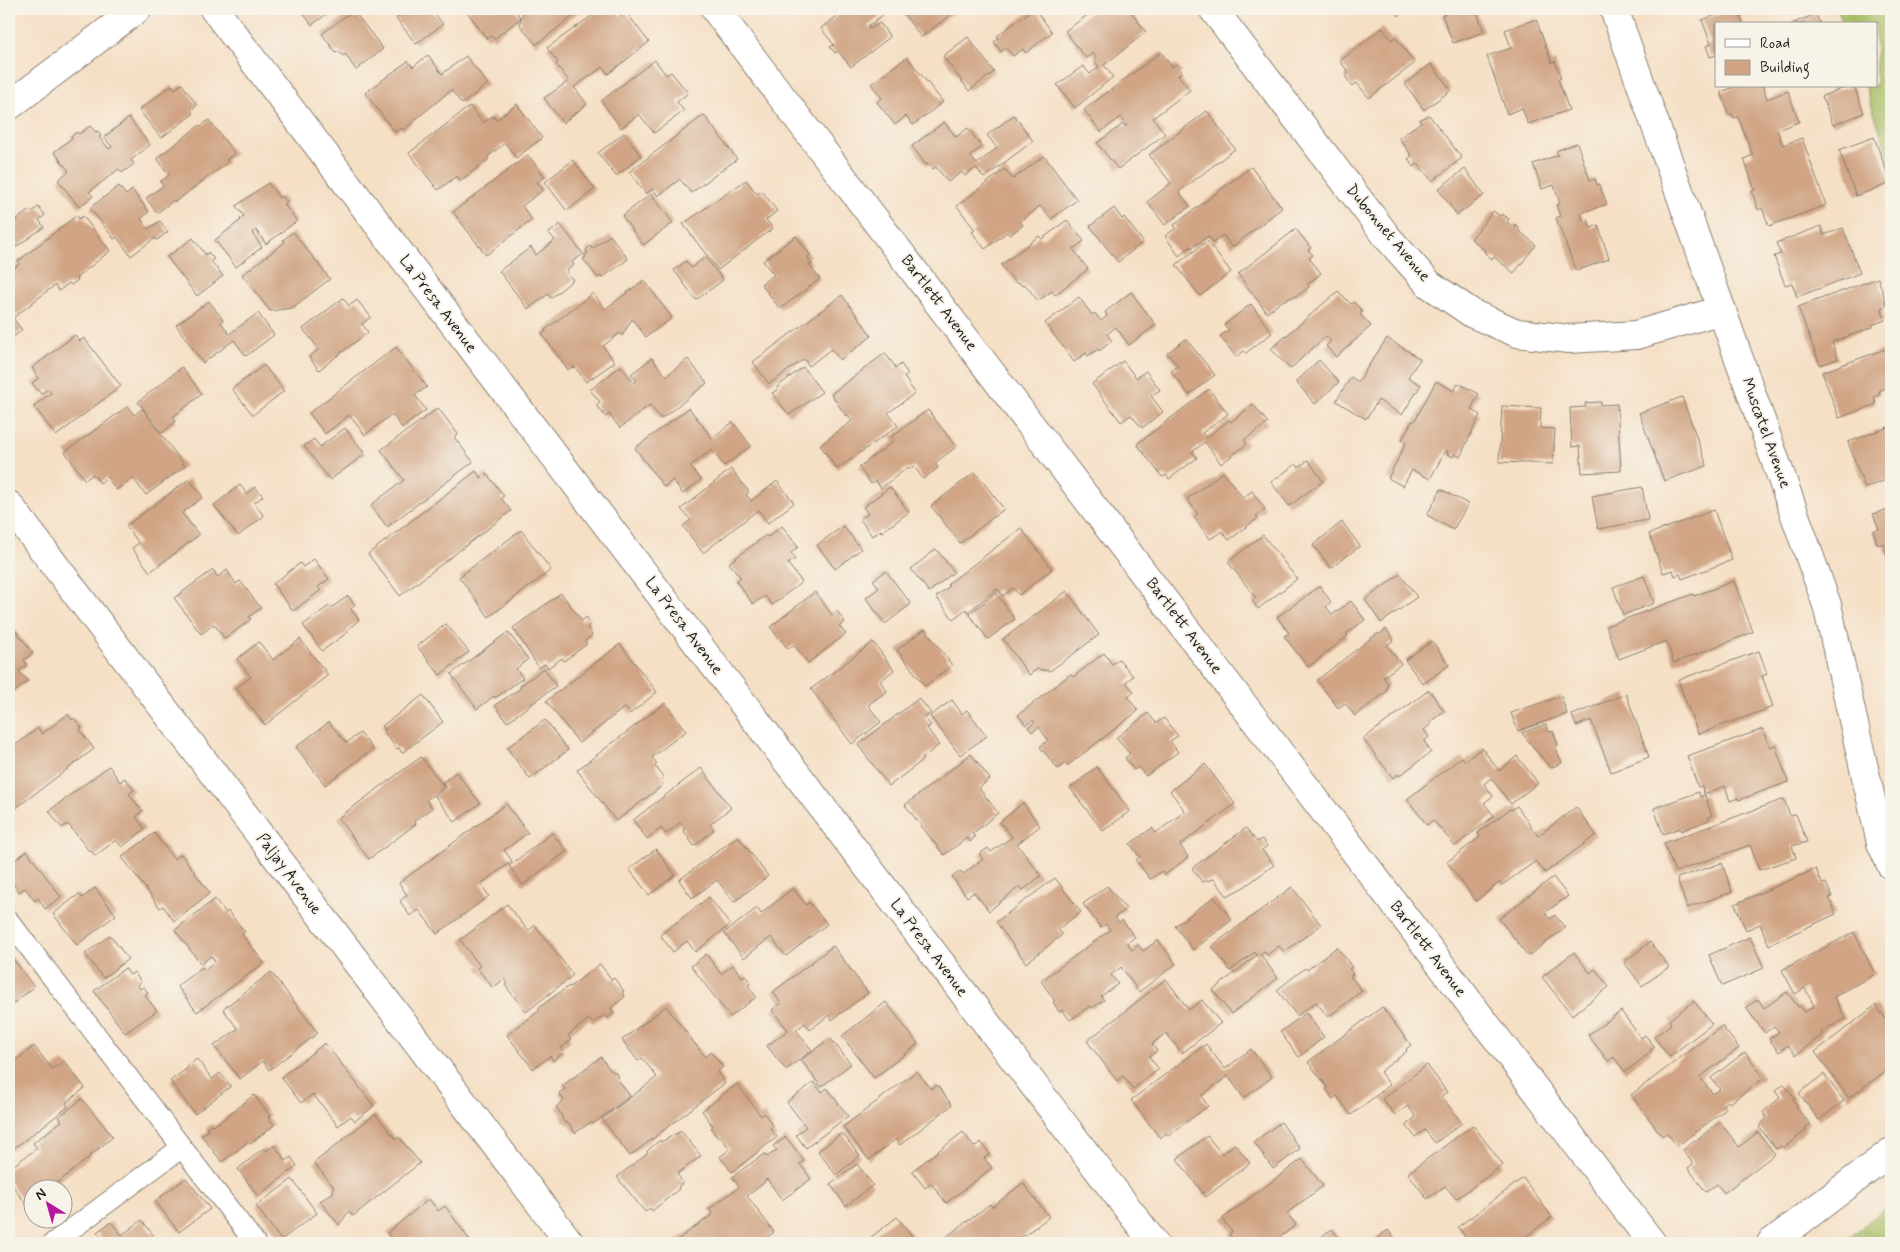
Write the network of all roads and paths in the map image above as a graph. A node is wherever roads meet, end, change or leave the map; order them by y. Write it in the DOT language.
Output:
graph roads {
  1 [pos="137,9"];
  2 [pos="214,9"];
  3 [pos="715,9"];
  4 [pos="1213,9"];
  5 [pos="1614,9"];
  6 [pos="10,103"];
  7 [pos="1722,310"];
  8 [pos="9,505"];
  9 [pos="1891,865"];
  10 [pos="9,921"];
  11 [pos="181,1148"];
  12 [pos="1891,1152"];
  13 [pos="53,1243"];
  14 [pos="255,1243"];
  15 [pos="570,1243"];
  16 [pos="1154,1243"];
  17 [pos="1652,1243"];
  18 [pos="1771,1243"];
  1 -- 6 [label="street"];
  2 -- 16 [label="street, La Presa Avenue"];
  3 -- 17 [label="street, Bartlett Avenue"];
  4 -- 7 [label="street, Dubonnet Avenue"];
  5 -- 7 [label="street, Muscatel Avenue"];
  7 -- 9 [label="street, Muscatel Avenue"];
  8 -- 15 [label="street, Paljay Avenue"];
  10 -- 11 [label="lane"];
  11 -- 13 [label="lane"];
  11 -- 14 [label="lane"];
  12 -- 18 [label="street"];
}
